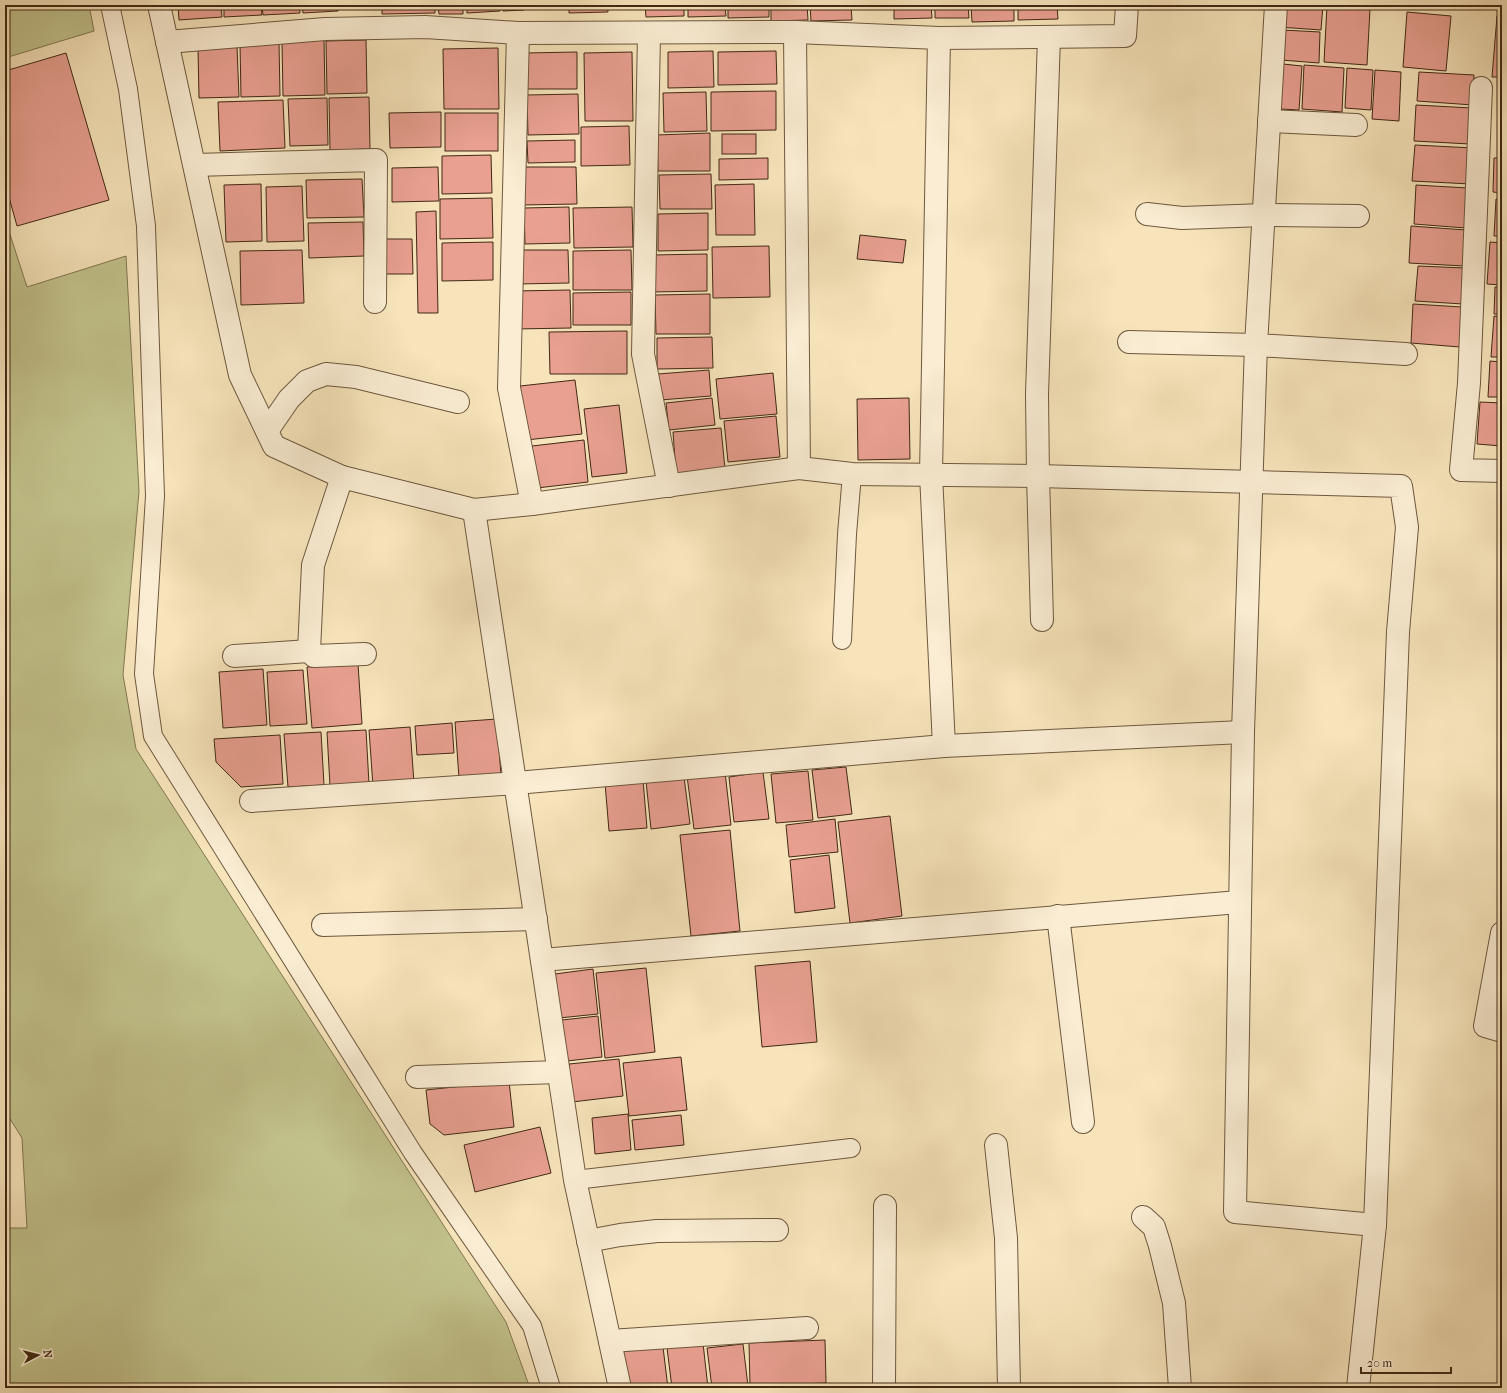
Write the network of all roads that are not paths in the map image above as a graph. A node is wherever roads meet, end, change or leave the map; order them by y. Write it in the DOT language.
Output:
graph roads {
  1 [pos="110,5"];
  2 [pos="160,5"];
  3 [pos="1127,5"];
  4 [pos="1276,5"];
  5 [pos="795,32"];
  6 [pos="518,33"];
  7 [pos="649,34"];
  8 [pos="1049,37"];
  9 [pos="939,38"];
  10 [pos="167,42"];
  11 [pos="1481,88"];
  12 [pos="1269,121"];
  13 [pos="1356,125"];
  14 [pos="194,165"];
  15 [pos="1147,214"];
  16 [pos="1264,215"];
  17 [pos="1358,216"];
  18 [pos="375,302"];
  19 [pos="1129,342"];
  20 [pos="1256,345"];
  21 [pos="1406,354"];
  22 [pos="458,402"];
  23 [pos="267,430"];
  24 [pos="799,468"];
  25 [pos="1502,471"];
  26 [pos="852,474"];
  27 [pos="931,474"];
  28 [pos="1038,476"];
  29 [pos="342,477"];
  30 [pos="1252,481"];
  31 [pos="669,486"];
  32 [pos="532,504"];
  33 [pos="474,510"];
  34 [pos="1042,620"];
  35 [pos="842,640"];
  36 [pos="309,650"];
  37 [pos="365,654"];
  38 [pos="234,656"];
  39 [pos="1242,732"];
  40 [pos="944,746"];
  41 [pos="516,783"];
  42 [pos="251,801"];
  43 [pos="1239,902"];
  44 [pos="1058,916"];
  45 [pos="536,919"];
  46 [pos="323,925"];
  47 [pos="1502,933"];
  48 [pos="542,960"];
  49 [pos="1502,1031"];
  50 [pos="558,1072"];
  51 [pos="417,1077"];
  52 [pos="1083,1122"];
  53 [pos="996,1144"];
  54 [pos="851,1148"];
  55 [pos="575,1180"];
  56 [pos="885,1206"];
  57 [pos="1143,1217"];
  58 [pos="1375,1225"];
  59 [pos="777,1230"];
  60 [pos="588,1241"];
  61 [pos="807,1328"];
  62 [pos="610,1341"];
  63 [pos="552,1388"];
  64 [pos="620,1388"];
  65 [pos="884,1388"];
  66 [pos="1009,1388"];
  67 [pos="1180,1388"];
  68 [pos="1358,1388"];
  1 -- 63 [label="lane"];
  2 -- 10 [label="street"];
  3 -- 8 [label="street"];
  4 -- 12 [label="street"];
  5 -- 7 [label="street"];
  5 -- 9 [label="street"];
  5 -- 24 [label="street"];
  6 -- 7 [label="street"];
  6 -- 10 [label="street"];
  6 -- 32 [label="street"];
  7 -- 31 [label="street"];
  8 -- 9 [label="street"];
  8 -- 28 [label="street"];
  9 -- 27 [label="street"];
  10 -- 14 [label="street"];
  11 -- 25 [label="street"];
  12 -- 13 [label="street"];
  12 -- 16 [label="street"];
  14 -- 18 [label="street"];
  14 -- 23 [label="street"];
  15 -- 16 [label="street"];
  16 -- 17 [label="street"];
  16 -- 20 [label="street"];
  19 -- 20 [label="street"];
  20 -- 21 [label="street"];
  20 -- 30 [label="street"];
  22 -- 23 [label="street"];
  23 -- 29 [label="street"];
  24 -- 26 [label="street"];
  24 -- 31 [label="street"];
  26 -- 27 [label="street"];
  26 -- 35 [label="lane"];
  27 -- 28 [label="street"];
  27 -- 40 [label="street"];
  28 -- 30 [label="street"];
  28 -- 34 [label="street"];
  29 -- 33 [label="street"];
  29 -- 36 [label="street"];
  30 -- 39 [label="street"];
  30 -- 58 [label="street"];
  31 -- 32 [label="street"];
  32 -- 33 [label="street"];
  33 -- 41 [label="street"];
  36 -- 37 [label="street"];
  36 -- 38 [label="street"];
  39 -- 40 [label="street"];
  39 -- 43 [label="street"];
  40 -- 41 [label="street"];
  41 -- 42 [label="street"];
  41 -- 45 [label="street"];
  43 -- 44 [label="street"];
  43 -- 58 [label="street"];
  44 -- 48 [label="street"];
  44 -- 52 [label="street"];
  45 -- 46 [label="street"];
  45 -- 48 [label="street"];
  47 -- 49 [label="street"];
  48 -- 50 [label="street"];
  50 -- 51 [label="street"];
  50 -- 55 [label="street"];
  53 -- 66 [label="street"];
  54 -- 55 [label="lane"];
  55 -- 60 [label="street"];
  56 -- 65 [label="street"];
  57 -- 67 [label="street"];
  58 -- 68 [label="street"];
  59 -- 60 [label="street"];
  60 -- 62 [label="street"];
  61 -- 62 [label="street"];
  62 -- 64 [label="street"];
}
